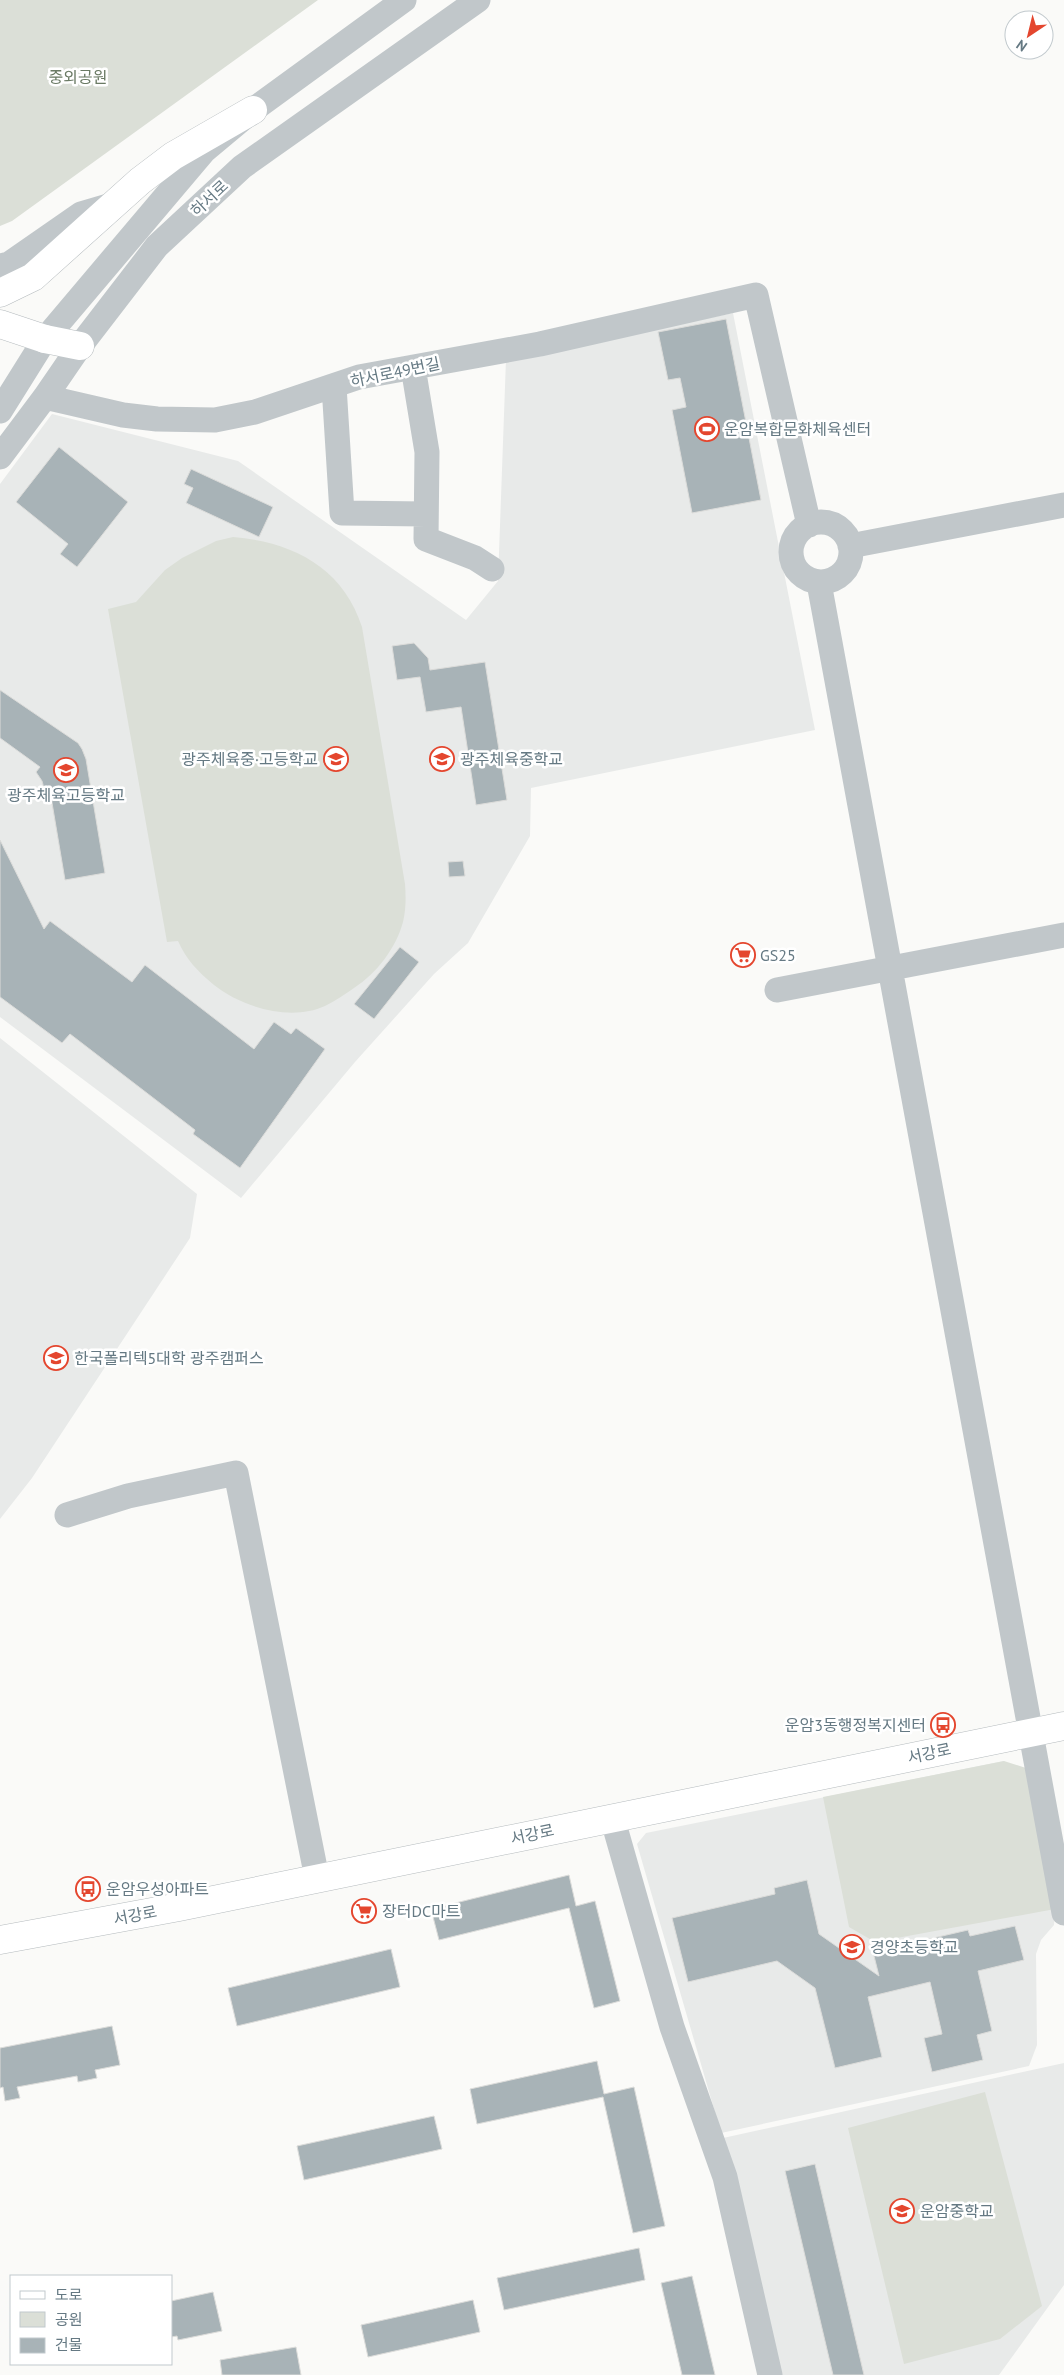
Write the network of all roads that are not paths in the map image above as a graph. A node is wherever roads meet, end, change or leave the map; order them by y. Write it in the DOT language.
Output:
graph roads {
  1 [pos="404,0"];
  2 [pos="478,0"];
  3 [pos="253,110"];
  4 [pos="115,204"];
  5 [pos="0,266"];
  6 [pos="0,293"];
  7 [pos="0,324"];
  8 [pos="45,339"];
  9 [pos="0,340"];
  10 [pos="80,346"];
  11 [pos="412,367"];
  12 [pos="334,386"];
  13 [pos="45,397"];
  14 [pos="0,411"];
  15 [pos="0,457"];
  16 [pos="1064,505"];
  17 [pos="426,514"];
  18 [pos="809,525"];
  19 [pos="850,546"];
  20 [pos="492,569"];
  21 [pos="819,583"];
  22 [pos="1064,935"];
  23 [pos="889,968"];
  24 [pos="777,990"];
  25 [pos="67,1515"];
  26 [pos="1064,1726"];
  27 [pos="1032,1732"];
  28 [pos="612,1818"];
  29 [pos="1058,1842"];
  30 [pos="316,1878"];
  31 [pos="1064,1913"];
  32 [pos="0,1940"];
  33 [pos="770,2375"];
  1 -- 3 [label="street, 하서로"];
  2 -- 10 [label="street, 하서로"];
  3 -- 4 [label="main road"];
  3 -- 8 [label="street, 하서로"];
  4 -- 5 [label="street"];
  4 -- 6 [label="main road"];
  7 -- 8 [label="main road"];
  8 -- 9 [label="main road"];
  8 -- 10 [label="main road"];
  8 -- 14 [label="street, 하서로"];
  10 -- 13 [label="street, 하서로"];
  11 -- 12 [label="street, 하서로49번길"];
  11 -- 17 [label="street"];
  11 -- 18 [label="street, 하서로49번길"];
  12 -- 13 [label="street, 하서로49번길"];
  12 -- 17 [label="street"];
  13 -- 15 [label="street, 하서로"];
  16 -- 19 [label="street"];
  17 -- 20 [label="street"];
  18 -- 19 [label="street"];
  18 -- 21 [label="street"];
  19 -- 21 [label="street"];
  21 -- 23 [label="street"];
  22 -- 23 [label="street"];
  23 -- 24 [label="street"];
  23 -- 27 [label="street"];
  25 -- 30 [label="street"];
  26 -- 27 [label="main road, 서강로"];
  27 -- 28 [label="main road, 서강로"];
  27 -- 29 [label="street"];
  28 -- 30 [label="main road, 서강로"];
  28 -- 33 [label="street"];
  29 -- 31 [label="street"];
  30 -- 32 [label="main road, 서강로"];
}
